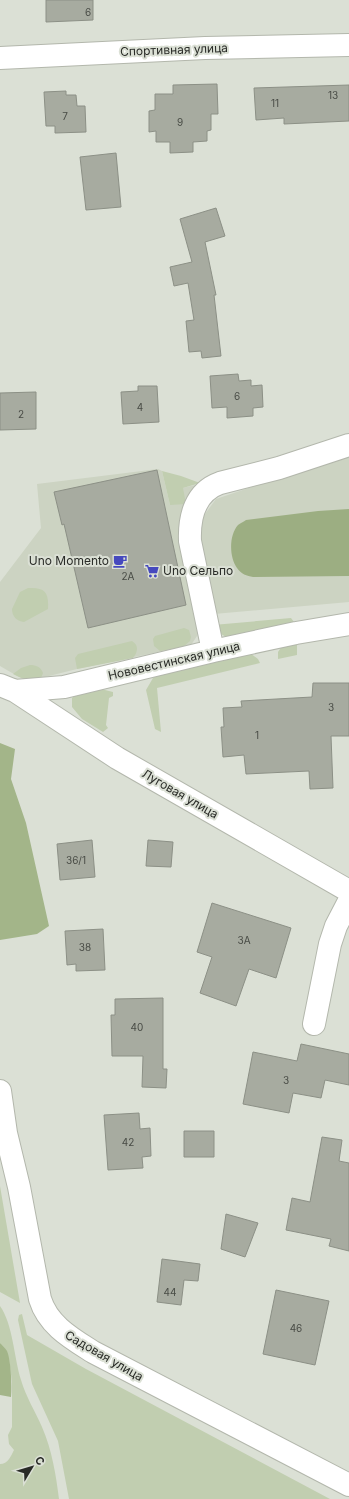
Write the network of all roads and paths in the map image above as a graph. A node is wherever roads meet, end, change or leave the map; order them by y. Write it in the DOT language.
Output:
graph roads {
  1 [pos="349,46"];
  2 [pos="0,58"];
  3 [pos="349,445"];
  4 [pos="349,624"];
  5 [pos="213,651"];
  6 [pos="8,688"];
  7 [pos="349,891"];
  8 [pos="349,901"];
  9 [pos="314,1024"];
  10 [pos="0,1091"];
  11 [pos="349,1485"];
  1 -- 2 [label="street, Спортивная улица"];
  3 -- 5 [label="street"];
  4 -- 5 [label="street, Нововестинская улица"];
  5 -- 6 [label="street, Нововестинская улица"];
  6 -- 7 [label="street, Луговая улица"];
  8 -- 9 [label="street"];
  10 -- 11 [label="street, Садовая улица"];
}
